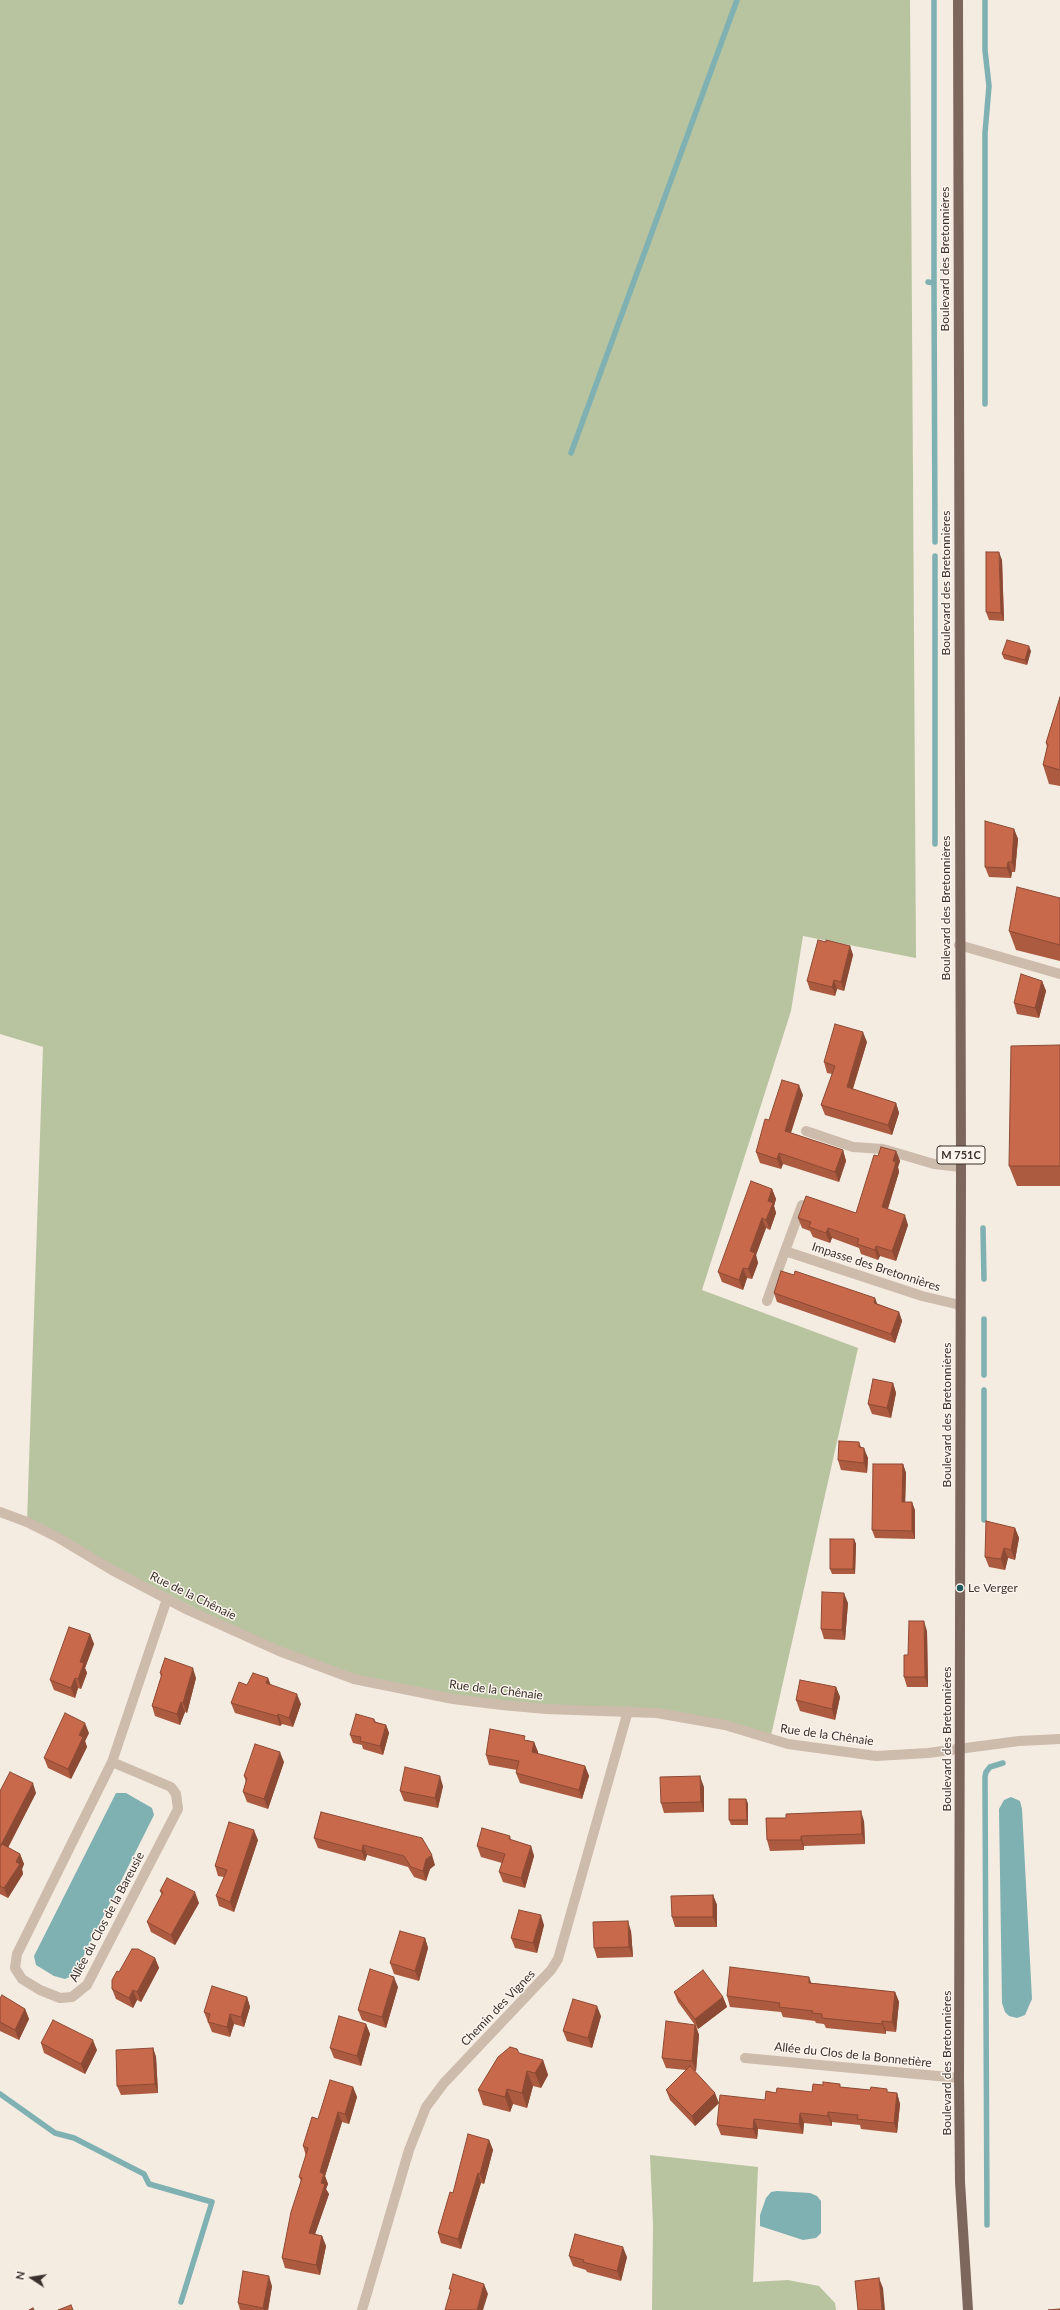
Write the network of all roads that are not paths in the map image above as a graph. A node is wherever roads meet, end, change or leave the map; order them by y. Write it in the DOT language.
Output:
graph roads {
  1 [pos="958,0"];
  2 [pos="959,945"];
  3 [pos="1060,974"];
  4 [pos="806,1131"];
  5 [pos="961,1167"];
  6 [pos="802,1205"];
  7 [pos="785,1250"];
  8 [pos="767,1301"];
  9 [pos="960,1305"];
  10 [pos="0,1512"];
  11 [pos="167,1599"];
  12 [pos="628,1711"];
  13 [pos="1060,1739"];
  14 [pos="960,1748"];
  15 [pos="112,1762"];
  16 [pos="745,2058"];
  17 [pos="959,2078"];
  18 [pos="362,2310"];
  19 [pos="968,2310"];
  1 -- 2 [label="main road, Boulevard des Bretonnières / M 751C"];
  2 -- 3 [label="street"];
  2 -- 5 [label="main road, Boulevard des Bretonnières / M 751C"];
  4 -- 5 [label="street"];
  5 -- 9 [label="main road, Boulevard des Bretonnières / M 751C"];
  6 -- 7 [label="street"];
  7 -- 8 [label="street"];
  7 -- 9 [label="street, Impasse des Bretonnières"];
  9 -- 14 [label="main road, Boulevard des Bretonnières / M 751C"];
  10 -- 11 [label="street, Rue de la Chênaie"];
  11 -- 12 [label="street, Rue de la Chênaie"];
  11 -- 15 [label="street, Allée du Clos de la Bareusie"];
  12 -- 14 [label="street, Rue de la Chênaie"];
  12 -- 18 [label="street, Chemin des Vignes"];
  13 -- 14 [label="street, Rue de la Chênaie"];
  14 -- 17 [label="main road, Boulevard des Bretonnières / M 751C"];
  15 -- 15 [label="street, Allée du Clos de la Bareusie"];
  16 -- 17 [label="street, Allée du Clos de la Bonnetière"];
  17 -- 19 [label="main road, Boulevard des Bretonnières / M 751C"];
}
